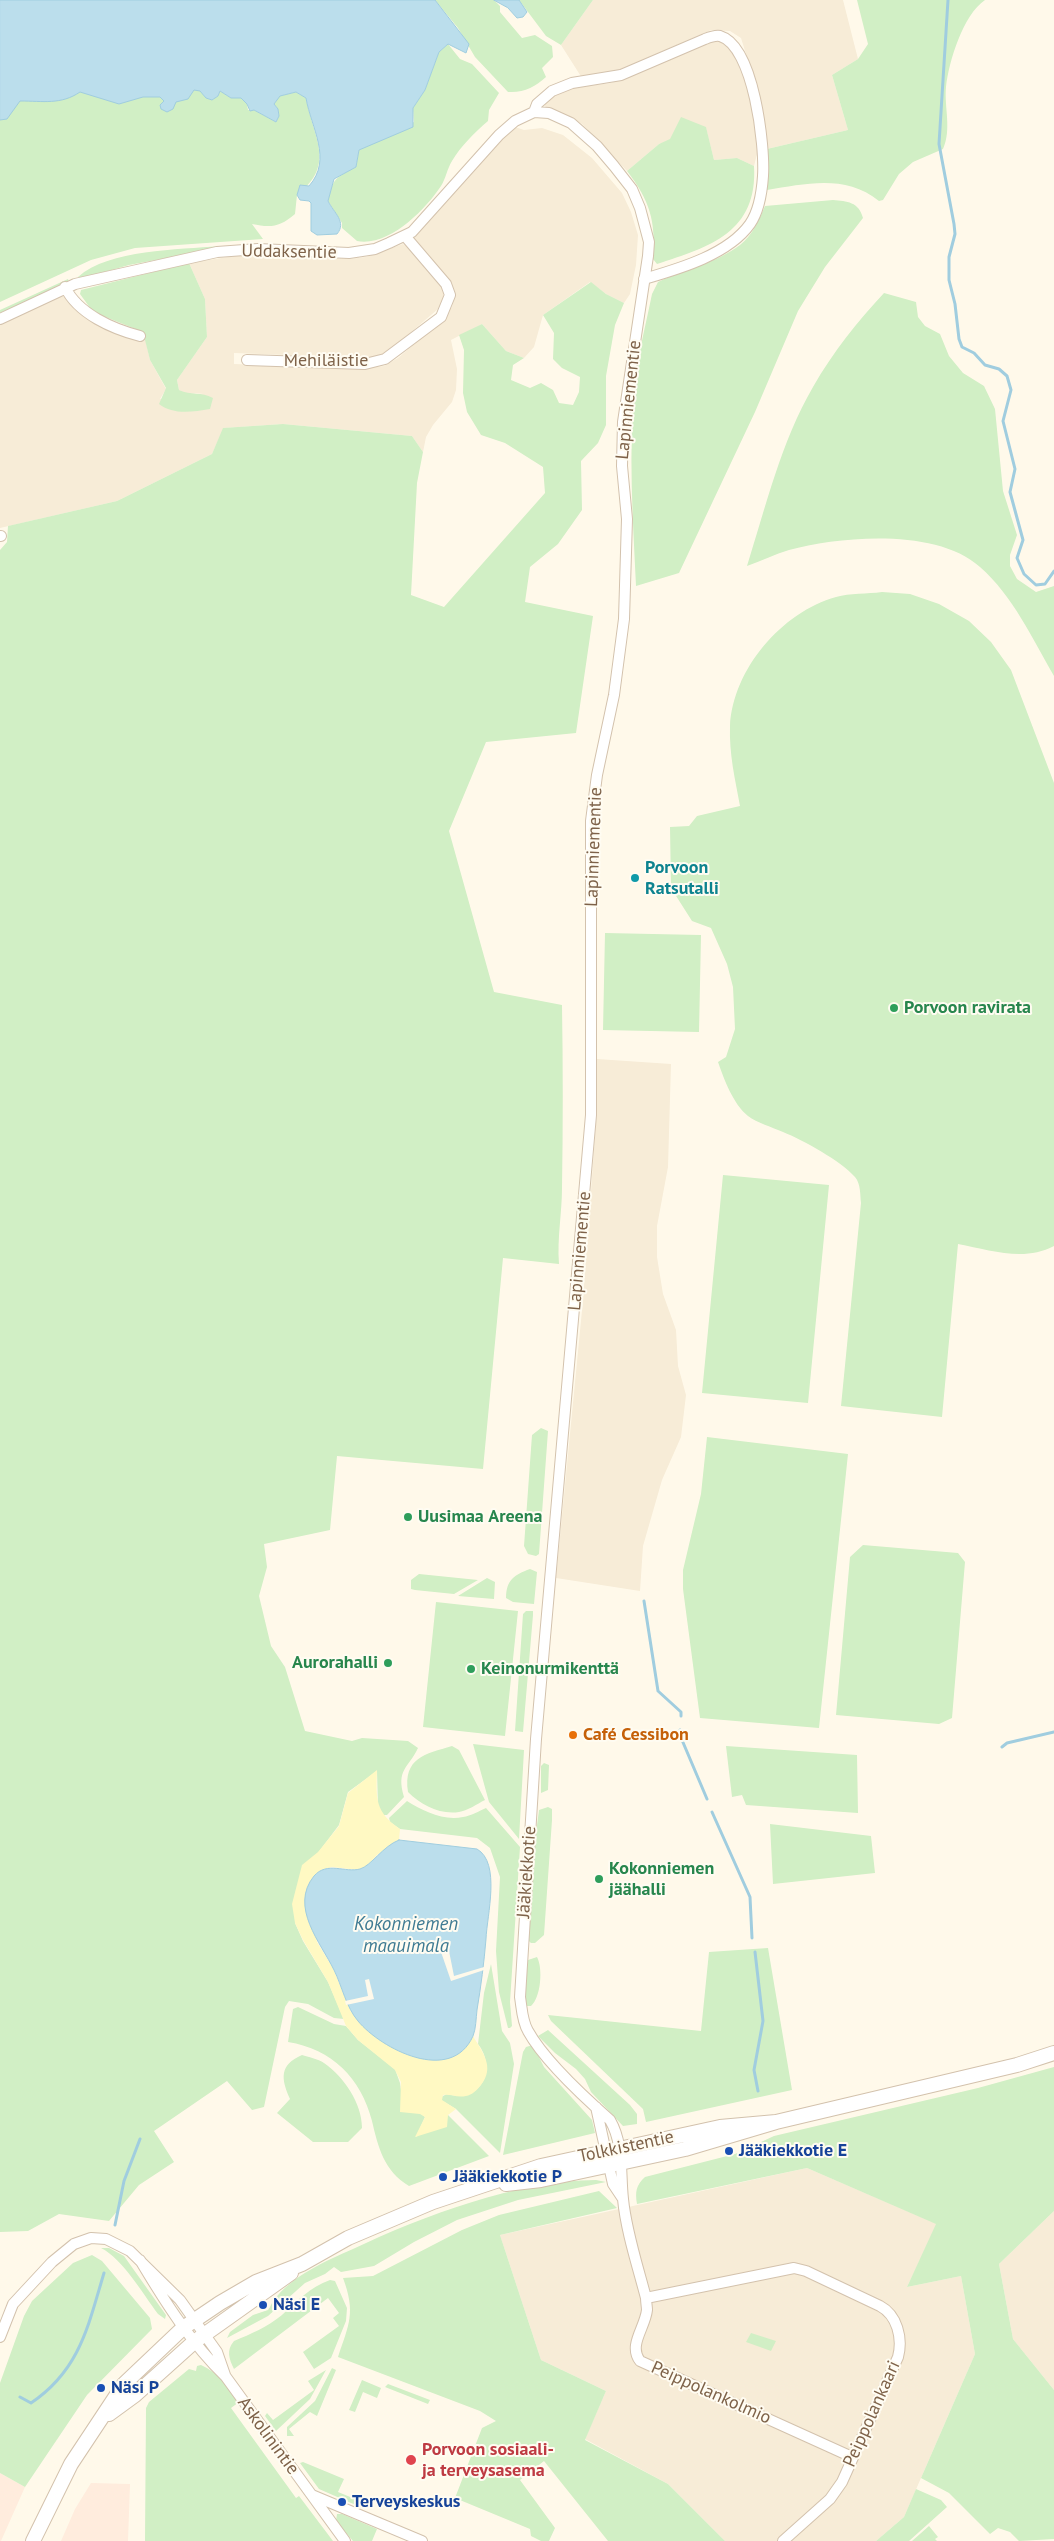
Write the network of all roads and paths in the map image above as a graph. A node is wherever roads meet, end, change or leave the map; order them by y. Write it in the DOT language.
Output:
graph roads {
  1 [pos="534,112"];
  2 [pos="405,236"];
  3 [pos="644,279"];
  4 [pos="65,287"];
  5 [pos="0,319"];
  6 [pos="140,336"];
  7 [pos="248,360"];
  8 [pos="547,1609"];
  9 [pos="1054,2053"];
  10 [pos="596,2107"];
  11 [pos="614,2157"];
  12 [pos="302,2264"];
  13 [pos="646,2298"];
  14 [pos="189,2324"];
  15 [pos="0,2337"];
  16 [pos="199,2338"];
  17 [pos="104,2417"];
  18 [pos="852,2457"];
  19 [pos="311,2495"];
  20 [pos="42,2524"];
  21 [pos="33,2541"];
  22 [pos="39,2541"];
  23 [pos="345,2541"];
  24 [pos="422,2541"];
  25 [pos="783,2541"];
  1 -- 2 [label="street, Uddaksentie"];
  1 -- 3 [label="street, Lapinniementie"];
  1 -- 3 [label="street, Uddaksentie"];
  2 -- 4 [label="street, Uddaksentie"];
  2 -- 7 [label="street, Mehiläistie"];
  3 -- 8 [label="street, Lapinniementie"];
  4 -- 5 [label="street, Uddaksentie"];
  4 -- 6 [label="street"];
  8 -- 10 [label="street, Jääkiekkotie"];
  9 -- 11 [label="street, Tolkkistentie"];
  10 -- 11 [label="street, Jääkiekkotie"];
  10 -- 11 [label="street, Jääkiekkotie"];
  11 -- 12 [label="street, Tolkkistentie"];
  11 -- 13 [label="street, Peippolankolmio"];
  12 -- 14 [label="street, Tolkkistentie"];
  12 -- 16 [label="street, Tolkkistentie"];
  13 -- 18 [label="street, Peippolankolmio"];
  13 -- 18 [label="street, Peippolankaari"];
  14 -- 15 [label="street, Askolinintie"];
  14 -- 16 [label="street, Askolinintie"];
  14 -- 17 [label="street, Tolkkistentie"];
  16 -- 17 [label="street, Tolkkistentie"];
  16 -- 19 [label="street, Askolinintie"];
  17 -- 20 [label="street, Tolkkistentie"];
  18 -- 25 [label="street, Peippolankaari"];
  19 -- 23 [label="street, Askolinintie"];
  19 -- 24 [label="street"];
  20 -- 21 [label="street, Tolkkistentie"];
  20 -- 22 [label="street, Tolkkistentie"];
}
